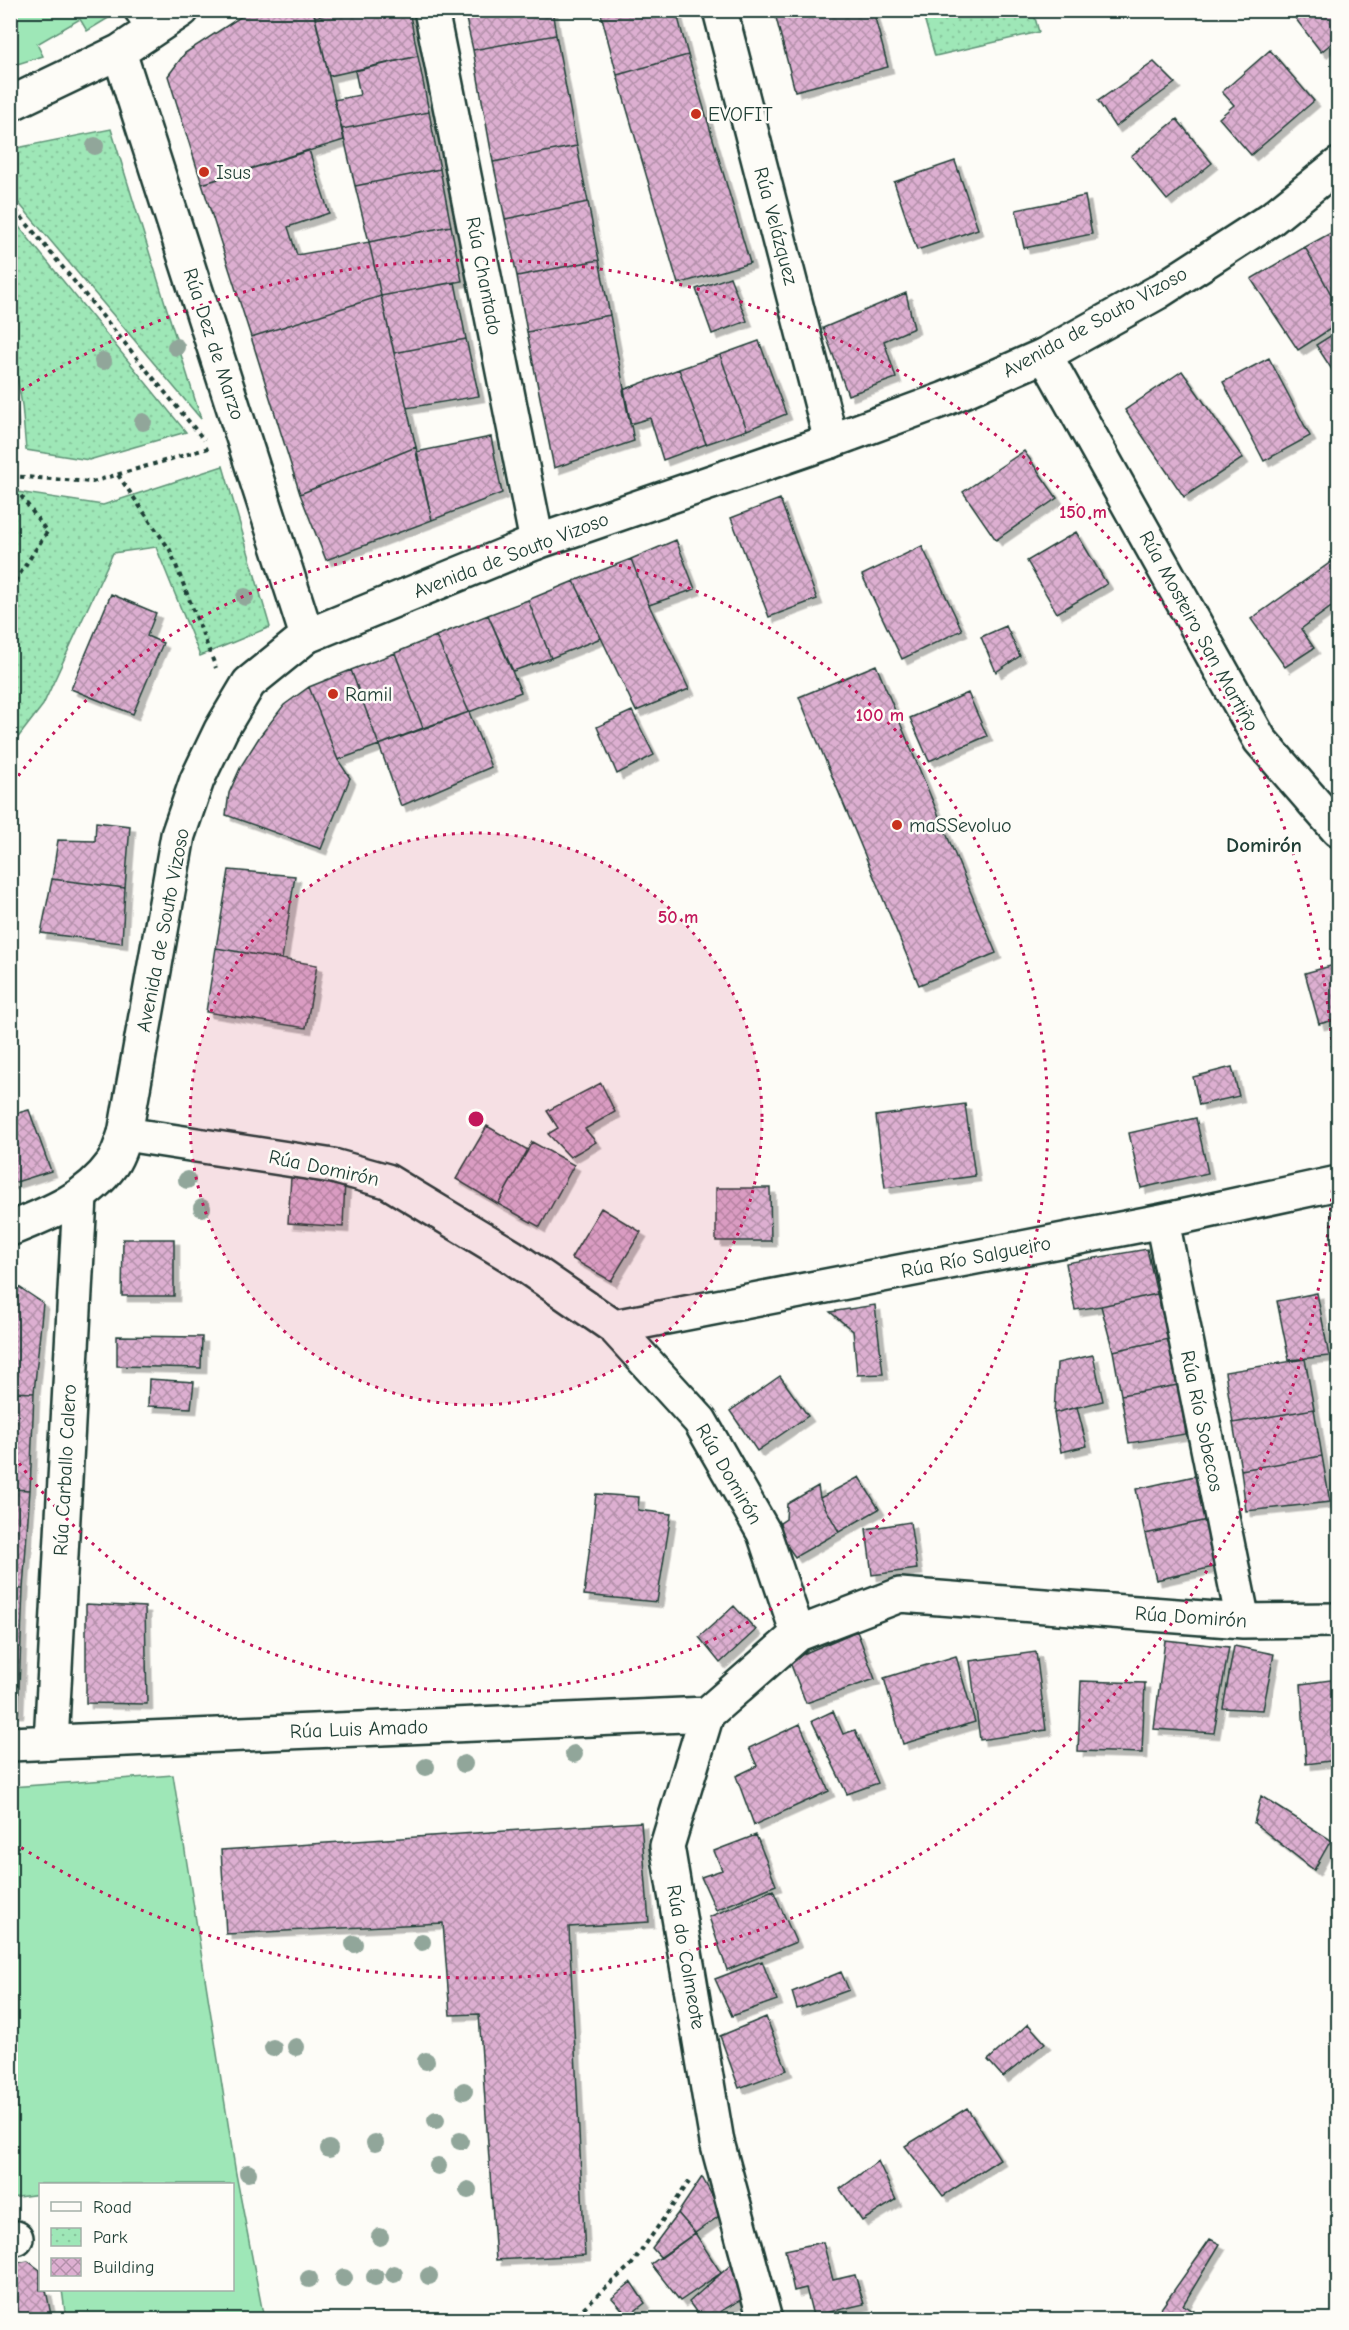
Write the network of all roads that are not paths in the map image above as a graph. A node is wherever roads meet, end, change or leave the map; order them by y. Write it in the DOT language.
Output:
graph roads {
  1 [pos="182,10"];
  2 [pos="431,10"];
  3 [pos="720,10"];
  4 [pos="145,20"];
  5 [pos="118,52"];
  6 [pos="10,104"];
  7 [pos="1338,165"];
  8 [pos="1045,355"];
  9 [pos="831,441"];
  10 [pos="537,542"];
  11 [pos="307,636"];
  12 [pos="1338,830"];
  13 [pos="125,1134"];
  14 [pos="1338,1183"];
  15 [pos="80,1197"];
  16 [pos="1162,1221"];
  17 [pos="10,1229"];
  18 [pos="614,1327"];
  19 [pos="1338,1620"];
  20 [pos="1243,1621"];
  21 [pos="798,1634"];
  22 [pos="706,1714"];
  23 [pos="51,1743"];
  24 [pos="10,1744"];
  25 [pos="765,2319"];
  1 -- 4 [label="street"];
  2 -- 10 [label="street, Rúa Chantado"];
  3 -- 9 [label="street, Rúa Velázquez"];
  4 -- 5 [label="street"];
  5 -- 6 [label="street"];
  5 -- 11 [label="street, Rúa Dez de Marzo"];
  7 -- 8 [label="street, Avenida de Souto Vizoso"];
  8 -- 9 [label="street, Avenida de Souto Vizoso"];
  8 -- 12 [label="street, Rúa Mosteiro San Martiño"];
  9 -- 10 [label="street, Avenida de Souto Vizoso"];
  10 -- 11 [label="street, Avenida de Souto Vizoso"];
  11 -- 13 [label="street, Avenida de Souto Vizoso"];
  13 -- 15 [label="street, Avenida de Souto Vizoso"];
  13 -- 18 [label="street, Rúa Domirón"];
  14 -- 16 [label="street, Rúa Río Salgueiro"];
  15 -- 17 [label="street, Avenida de Souto Vizoso"];
  15 -- 23 [label="street, Rúa Carballo Calero"];
  16 -- 18 [label="street, Rúa Río Salgueiro"];
  16 -- 20 [label="street, Rúa Río Sobecos"];
  18 -- 21 [label="street, Rúa Domirón"];
  19 -- 20 [label="street, Rúa Domirón"];
  20 -- 21 [label="street, Rúa Domirón"];
  21 -- 22 [label="street"];
  22 -- 23 [label="street, Rúa Luis Amado"];
  22 -- 25 [label="street, Rúa do Colmeote"];
  23 -- 24 [label="street, Rúa Luis Amado"];
}
